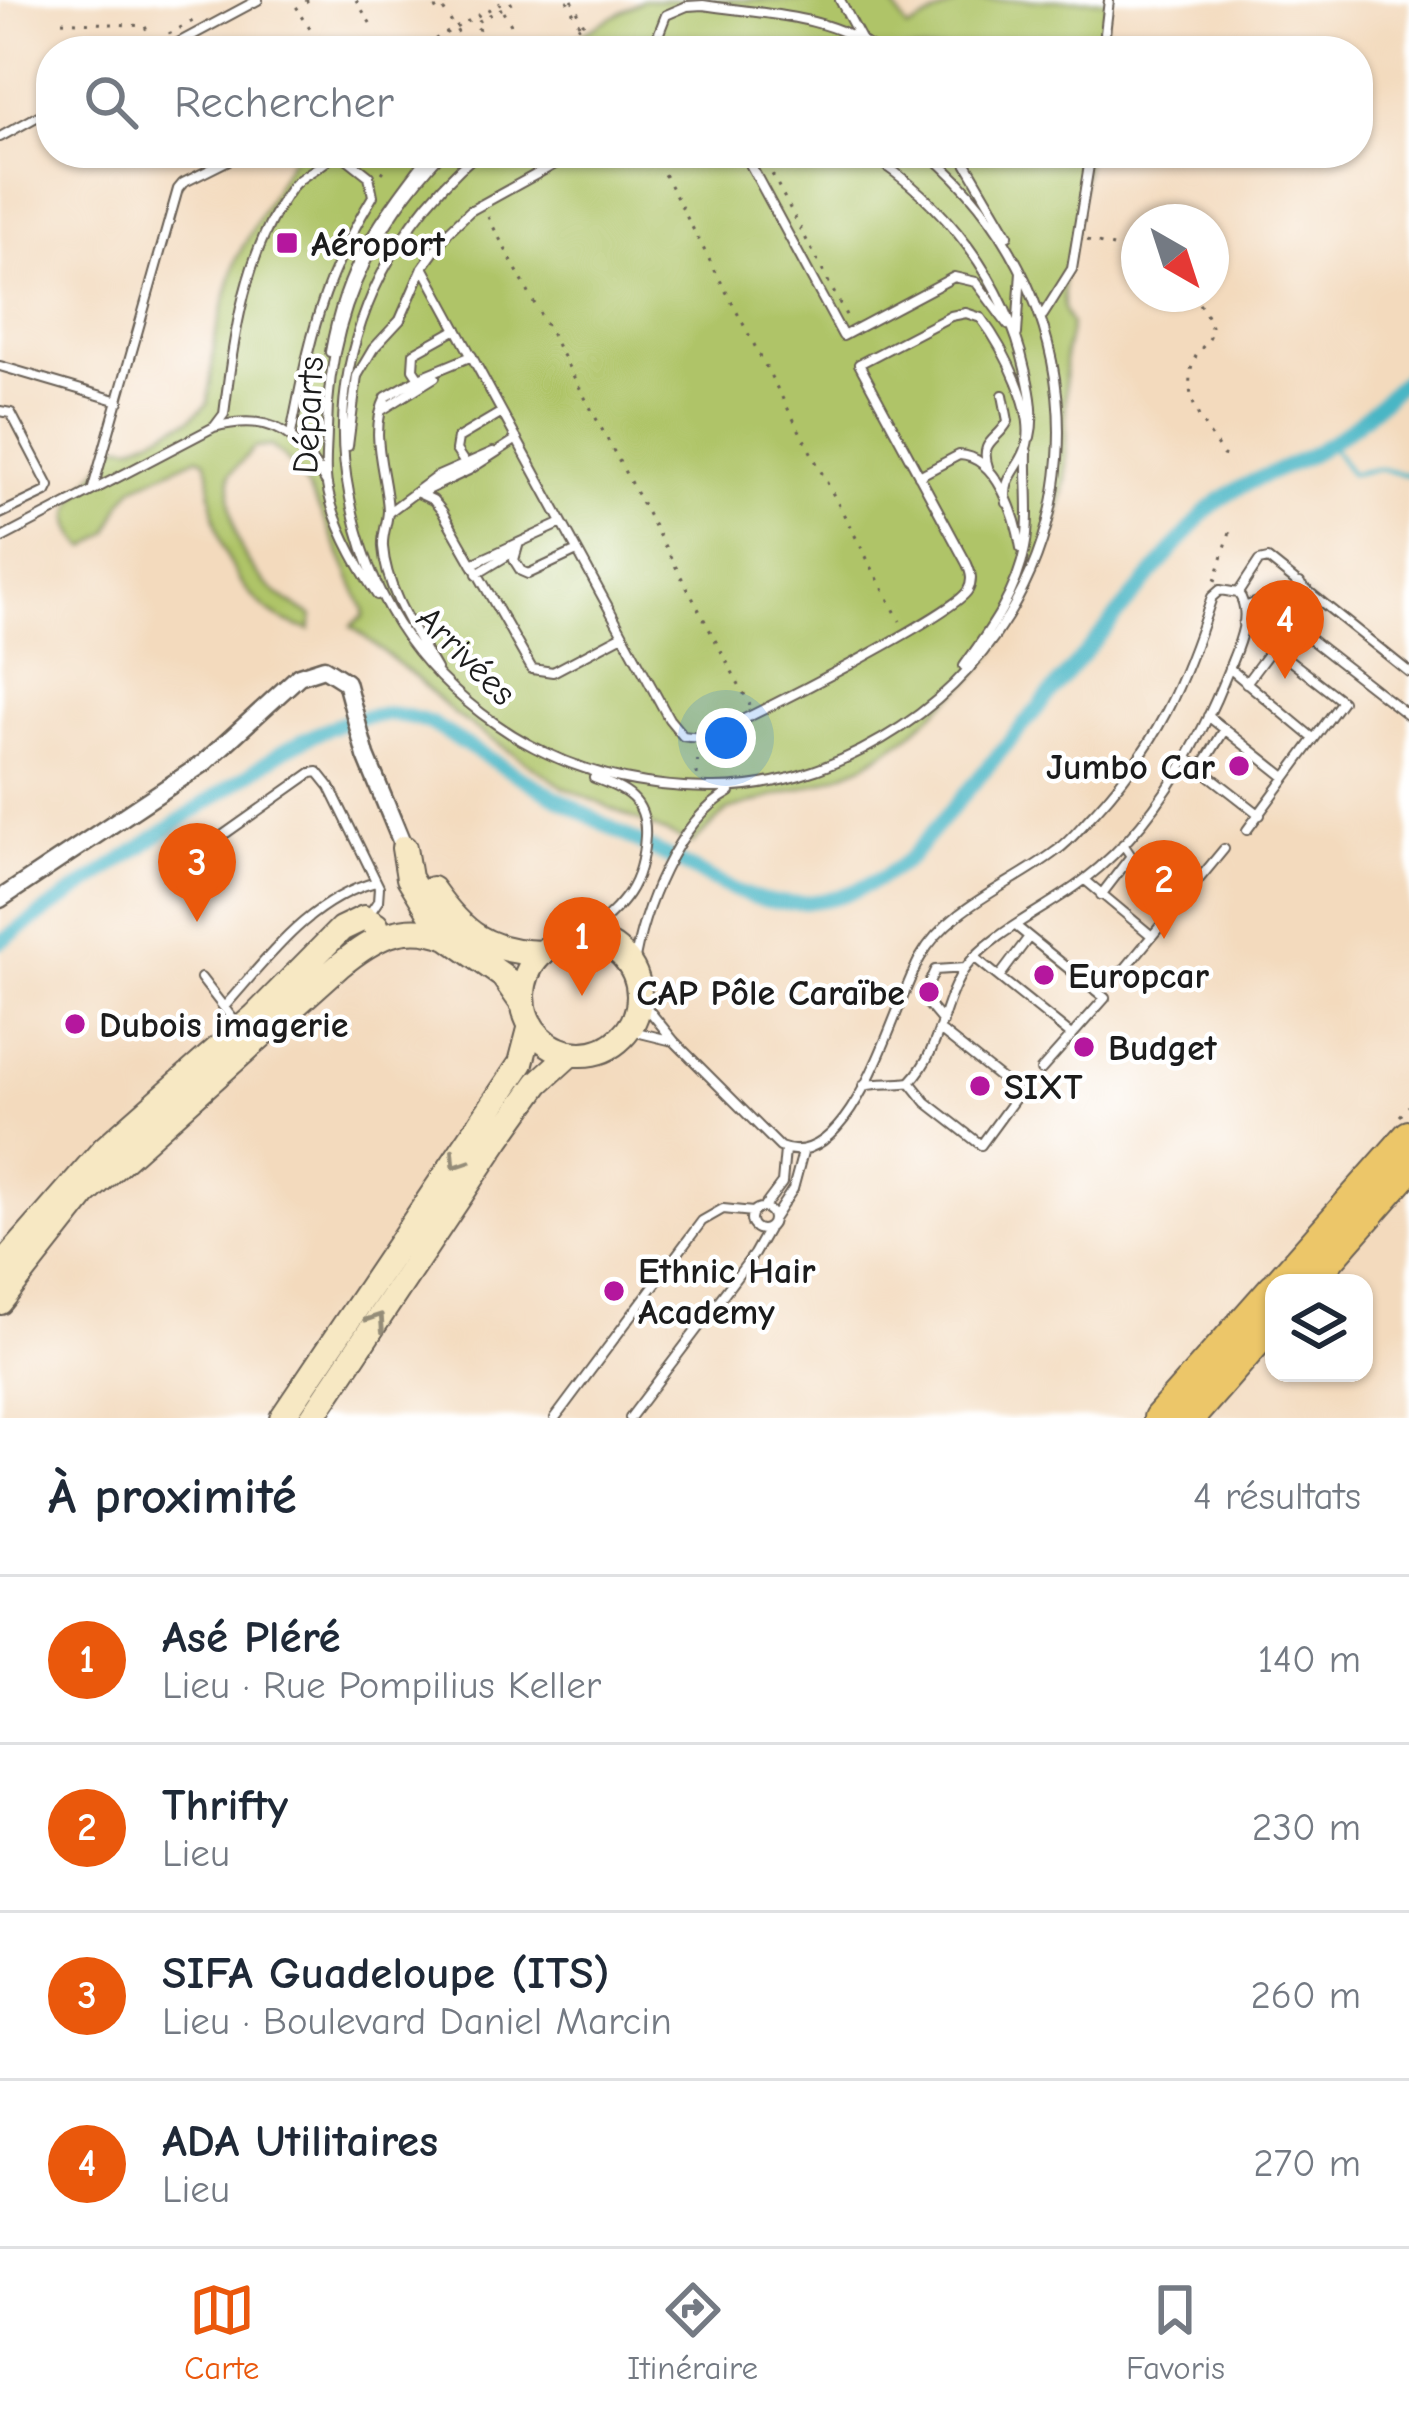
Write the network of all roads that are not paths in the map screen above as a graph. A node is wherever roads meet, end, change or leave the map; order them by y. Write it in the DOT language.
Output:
graph roads {
  1 [pos="258,0"];
  2 [pos="667,0"];
  3 [pos="840,0"];
  4 [pos="1108,0"];
  5 [pos="661,20"];
  6 [pos="191,36"];
  7 [pos="656,36"];
  8 [pos="851,36"];
  9 [pos="860,36"];
  10 [pos="1104,36"];
  11 [pos="36,117"];
  12 [pos="0,136"];
  13 [pos="212,168"];
  14 [pos="323,168"];
  15 [pos="358,168"];
  16 [pos="419,168"];
  17 [pos="428,168"];
  18 [pos="462,168"];
  19 [pos="547,168"];
  20 [pos="752,168"];
  21 [pos="888,168"];
  22 [pos="946,168"];
  23 [pos="970,168"];
  24 [pos="1089,168"];
  25 [pos="423,267"];
  26 [pos="1022,267"];
  27 [pos="1042,316"];
  28 [pos="457,329"];
  29 [pos="1013,331"];
  30 [pos="1018,341"];
  31 [pos="472,356"];
  32 [pos="0,366"];
  33 [pos="441,372"];
  34 [pos="419,378"];
  35 [pos="1003,395"];
  36 [pos="119,400"];
  37 [pos="0,411"];
  38 [pos="380,411"];
  39 [pos="502,412"];
  40 [pos="214,427"];
  41 [pos="291,434"];
  42 [pos="517,440"];
  43 [pos="1027,449"];
  44 [pos="493,452"];
  45 [pos="464,462"];
  46 [pos="988,469"];
  47 [pos="346,472"];
  48 [pos="919,476"];
  49 [pos="327,484"];
  50 [pos="93,488"];
  51 [pos="418,494"];
  52 [pos="1007,503"];
  53 [pos="389,512"];
  54 [pos="0,514"];
  55 [pos="562,523"];
  56 [pos="0,539"];
  57 [pos="518,546"];
  58 [pos="577,551"];
  59 [pos="1023,555"];
  60 [pos="475,569"];
  61 [pos="1300,583"];
  62 [pos="1238,592"];
  63 [pos="1244,607"];
  64 [pos="1276,613"];
  65 [pos="394,622"];
  66 [pos="1244,624"];
  67 [pos="623,635"];
  68 [pos="1273,647"];
  69 [pos="1229,668"];
  70 [pos="1409,672"];
  71 [pos="441,679"];
  72 [pos="1246,683"];
  73 [pos="946,692"];
  74 [pos="1208,716"];
  75 [pos="1409,716"];
  76 [pos="1226,729"];
  77 [pos="1313,738"];
  78 [pos="555,758"];
  79 [pos="1187,758"];
  80 [pos="1201,768"];
  81 [pos="1286,777"];
  82 [pos="734,790"];
  83 [pos="1260,814"];
  84 [pos="1247,830"];
  85 [pos="212,843"];
  86 [pos="1123,844"];
  87 [pos="404,848"];
  88 [pos="1224,849"];
  89 [pos="1132,856"];
  90 [pos="1085,880"];
  91 [pos="376,882"];
  92 [pos="1101,895"];
  93 [pos="1186,898"];
  94 [pos="0,899"];
  95 [pos="366,925"];
  96 [pos="1017,927"];
  97 [pos="448,937"];
  98 [pos="1029,937"];
  99 [pos="1152,937"];
  100 [pos="584,938"];
  101 [pos="543,953"];
  102 [pos="974,957"];
  103 [pos="917,965"];
  104 [pos="965,968"];
  105 [pos="633,970"];
  106 [pos="935,970"];
  107 [pos="1123,971"];
  108 [pos="999,977"];
  109 [pos="201,978"];
  110 [pos="931,982"];
  111 [pos="639,998"];
  112 [pos="927,1004"];
  113 [pos="224,1007"];
  114 [pos="527,1015"];
  115 [pos="942,1027"];
  116 [pos="240,1029"];
  117 [pos="628,1030"];
  118 [pos="1071,1035"];
  119 [pos="674,1041"];
  120 [pos="571,1053"];
  121 [pos="1041,1070"];
  122 [pos="910,1082"];
  123 [pos="863,1086"];
  124 [pos="1409,1136"];
  125 [pos="785,1150"];
  126 [pos="802,1152"];
  127 [pos="1409,1168"];
  128 [pos="764,1208"];
  129 [pos="753,1212"];
  130 [pos="774,1218"];
  131 [pos="768,1229"];
  132 [pos="0,1268"];
  133 [pos="1287,1274"];
  134 [pos="1316,1274"];
  135 [pos="1265,1298"];
  136 [pos="0,1302"];
  137 [pos="1265,1331"];
  138 [pos="283,1418"];
  139 [pos="312,1418"];
  140 [pos="555,1418"];
  141 [pos="630,1418"];
  142 [pos="1159,1418"];
  143 [pos="1189,1418"];
  1 -- 6 [label="lane"];
  2 -- 5 [label="lane"];
  3 -- 9 [label="lane"];
  4 -- 10 [label="lane"];
  5 -- 7 [label="lane"];
  5 -- 8 [label="lane"];
  11 -- 12 [label="lane"];
  13 -- 36 [label="lane"];
  14 -- 40 [label="lane"];
  15 -- 41 [label="lane"];
  16 -- 49 [label="lane"];
  17 -- 49 [label="lane, Départs"];
  18 -- 47 [label="lane, Arrivées"];
  19 -- 25 [label="lane"];
  20 -- 29 [label="lane"];
  21 -- 29 [label="lane"];
  22 -- 26 [label="lane, Arrivées"];
  23 -- 26 [label="lane"];
  24 -- 27 [label="lane"];
  25 -- 28 [label="lane"];
  25 -- 47 [label="lane"];
  26 -- 27 [label="lane, Arrivées"];
  26 -- 30 [label="lane"];
  27 -- 73 [label="lane, Arrivées"];
  28 -- 31 [label="lane"];
  28 -- 34 [label="lane"];
  29 -- 30 [label="lane"];
  30 -- 43 [label="lane"];
  31 -- 33 [label="lane"];
  31 -- 39 [label="lane"];
  32 -- 36 [label="lane"];
  33 -- 34 [label="lane"];
  33 -- 38 [label="lane"];
  34 -- 38 [label="lane"];
  35 -- 46 [label="lane"];
  36 -- 50 [label="lane"];
  37 -- 54 [label="lane"];
  38 -- 53 [label="lane"];
  39 -- 42 [label="lane"];
  39 -- 45 [label="lane"];
  40 -- 41 [label="lane"];
  40 -- 50 [label="lane"];
  41 -- 49 [label="lane"];
  42 -- 44 [label="lane"];
  42 -- 55 [label="lane"];
  43 -- 48 [label="lane"];
  43 -- 52 [label="lane"];
  43 -- 59 [label="lane"];
  44 -- 45 [label="lane"];
  44 -- 51 [label="lane"];
  45 -- 51 [label="lane"];
  46 -- 48 [label="lane"];
  46 -- 52 [label="lane"];
  47 -- 65 [label="lane, Arrivées"];
  48 -- 67 [label="lane"];
  49 -- 65 [label="lane, Départs"];
  50 -- 56 [label="lane"];
  51 -- 53 [label="lane"];
  51 -- 60 [label="lane"];
  52 -- 59 [label="lane"];
  53 -- 71 [label="lane"];
  55 -- 57 [label="lane"];
  55 -- 58 [label="lane"];
  57 -- 58 [label="lane"];
  57 -- 60 [label="lane"];
  58 -- 67 [label="lane"];
  59 -- 73 [label="lane"];
  60 -- 67 [label="lane"];
  61 -- 62 [label="lane"];
  61 -- 64 [label="lane"];
  61 -- 70 [label="lane"];
  62 -- 63 [label="lane"];
  62 -- 103 [label="lane"];
  63 -- 64 [label="lane"];
  63 -- 66 [label="lane"];
  64 -- 75 [label="lane"];
  65 -- 71 [label="lane, Arrivées"];
  66 -- 68 [label="lane"];
  66 -- 69 [label="lane"];
  68 -- 72 [label="lane"];
  68 -- 77 [label="lane"];
  69 -- 72 [label="lane"];
  69 -- 74 [label="lane"];
  71 -- 78 [label="lane, Arrivées"];
  72 -- 77 [label="lane"];
  73 -- 82 [label="lane, Arrivées"];
  74 -- 76 [label="lane"];
  74 -- 79 [label="lane"];
  76 -- 80 [label="lane"];
  76 -- 81 [label="lane"];
  77 -- 81 [label="lane"];
  78 -- 82 [label="lane, Arrivées"];
  78 -- 100 [label="lane"];
  79 -- 80 [label="lane"];
  79 -- 86 [label="lane"];
  80 -- 83 [label="lane"];
  81 -- 83 [label="lane"];
  82 -- 105 [label="lane"];
  83 -- 84 [label="lane"];
  85 -- 91 [label="lane"];
  86 -- 89 [label="lane"];
  86 -- 90 [label="lane"];
  87 -- 94 [label="street"];
  87 -- 97 [label="street"];
  87 -- 101 [label="street"];
  88 -- 93 [label="lane"];
  89 -- 92 [label="lane"];
  89 -- 93 [label="lane"];
  90 -- 92 [label="lane"];
  90 -- 96 [label="lane"];
  91 -- 95 [label="lane"];
  91 -- 113 [label="lane"];
  92 -- 99 [label="lane"];
  93 -- 99 [label="lane"];
  95 -- 97 [label="street"];
  95 -- 116 [label="street"];
  95 -- 136 [label="street"];
  96 -- 98 [label="lane"];
  96 -- 102 [label="lane"];
  97 -- 114 [label="street"];
  98 -- 108 [label="lane"];
  98 -- 118 [label="lane"];
  99 -- 107 [label="lane"];
  100 -- 101 [label="street"];
  100 -- 105 [label="street"];
  101 -- 114 [label="street"];
  102 -- 104 [label="lane"];
  102 -- 108 [label="lane"];
  103 -- 106 [label="lane"];
  103 -- 123 [label="lane"];
  104 -- 106 [label="lane"];
  104 -- 115 [label="lane"];
  105 -- 111 [label="street"];
  106 -- 110 [label="lane"];
  108 -- 118 [label="lane"];
  109 -- 113 [label="lane"];
  111 -- 117 [label="street"];
  111 -- 119 [label="lane"];
  112 -- 115 [label="lane"];
  113 -- 116 [label="lane"];
  114 -- 120 [label="street"];
  114 -- 138 [label="street, one-way"];
  115 -- 122 [label="lane"];
  115 -- 122 [label="lane"];
  116 -- 132 [label="street"];
  117 -- 119 [label="lane"];
  117 -- 120 [label="street"];
  118 -- 121 [label="lane"];
  119 -- 125 [label="lane"];
  139 -- 120 [label="street, one-way"];
  122 -- 123 [label="lane"];
  123 -- 126 [label="lane"];
  124 -- 133 [label="highway"];
  125 -- 126 [label="lane"];
  125 -- 128 [label="lane"];
  126 -- 130 [label="lane"];
  127 -- 134 [label="highway"];
  128 -- 129 [label="lane"];
  128 -- 130 [label="lane"];
  129 -- 131 [label="lane"];
  129 -- 140 [label="lane"];
  130 -- 131 [label="lane"];
  131 -- 141 [label="lane"];
  135 -- 142 [label="highway"];
  137 -- 143 [label="highway"];
}
